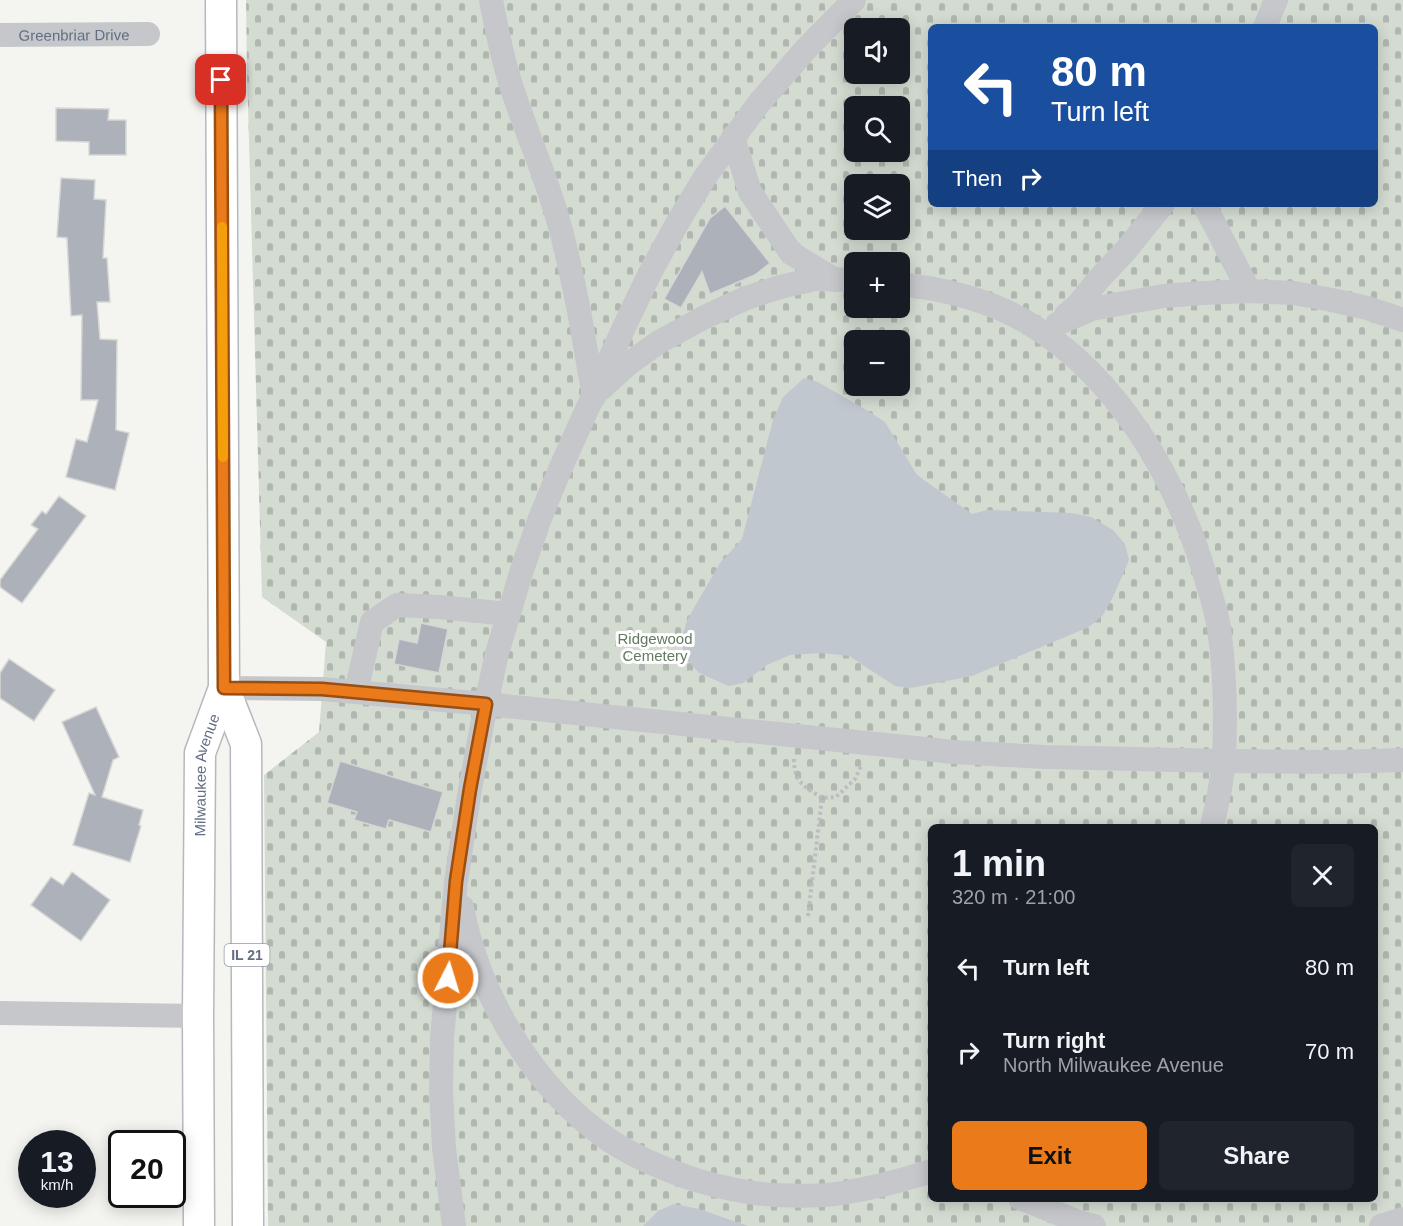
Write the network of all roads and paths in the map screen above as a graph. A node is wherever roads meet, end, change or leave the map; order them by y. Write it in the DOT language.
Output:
graph roads {
  1 [pos="221,0"];
  2 [pos="491,0"];
  3 [pos="854,0"];
  4 [pos="1276,0"];
  5 [pos="1266,24"];
  6 [pos="148,34"];
  7 [pos="0,35"];
  8 [pos="733,137"];
  9 [pos="1161,207"];
  10 [pos="1206,207"];
  11 [pos="844,280"];
  12 [pos="844,280"];
  13 [pos="910,285"];
  14 [pos="1249,291"];
  15 [pos="1403,320"];
  16 [pos="1051,329"];
  17 [pos="594,397"];
  18 [pos="508,614"];
  19 [pos="224,688"];
  20 [pos="356,692"];
  21 [pos="486,704"];
  22 [pos="794,735"];
  23 [pos="871,743"];
  24 [pos="1403,760"];
  25 [pos="1224,761"];
  26 [pos="822,798"];
  27 [pos="1212,824"];
  28 [pos="456,881"];
  29 [pos="808,916"];
  30 [pos="0,1012"];
  31 [pos="198,1016"];
  32 [pos="928,1171"];
  33 [pos="1021,1202"];
  34 [pos="1028,1202"];
  35 [pos="1403,1219"];
  36 [pos="199,1226"];
  37 [pos="248,1226"];
  38 [pos="454,1226"];
  39 [pos="1041,1226"];
  40 [pos="1094,1226"];
  41 [pos="1381,1226"];
  1 -- 19 [label="main road"];
  2 -- 17 [label="street"];
  3 -- 8 [label="street"];
  4 -- 5 [label="street"];
  6 -- 7 [label="street, Greenbriar Drive"];
  8 -- 12 [label="street"];
  8 -- 17 [label="street"];
  9 -- 16 [label="street"];
  10 -- 14 [label="street"];
  11 -- 17 [label="street"];
  13 -- 16 [label="street"];
  14 -- 15 [label="street"];
  14 -- 16 [label="street"];
  16 -- 25 [label="street"];
  17 -- 18 [label="street"];
  18 -- 20 [label="street"];
  18 -- 21 [label="street"];
  19 -- 20 [label="street"];
  19 -- 31 [label="main road, Milwaukee Avenue"];
  19 -- 37 [label="main road, Milwaukee Avenue / IL 21"];
  20 -- 21 [label="street"];
  21 -- 22 [label="street"];
  21 -- 28 [label="street"];
  22 -- 23 [label="street"];
  22 -- 26 [label="path"];
  23 -- 25 [label="street"];
  23 -- 26 [label="path"];
  24 -- 25 [label="street"];
  25 -- 27 [label="street"];
  26 -- 29 [label="path"];
  28 -- 32 [label="street"];
  28 -- 38 [label="street"];
  30 -- 31 [label="street"];
  31 -- 36 [label="main road, Milwaukee Avenue"];
  33 -- 39 [label="street"];
  34 -- 40 [label="street"];
  35 -- 41 [label="street"];
}
